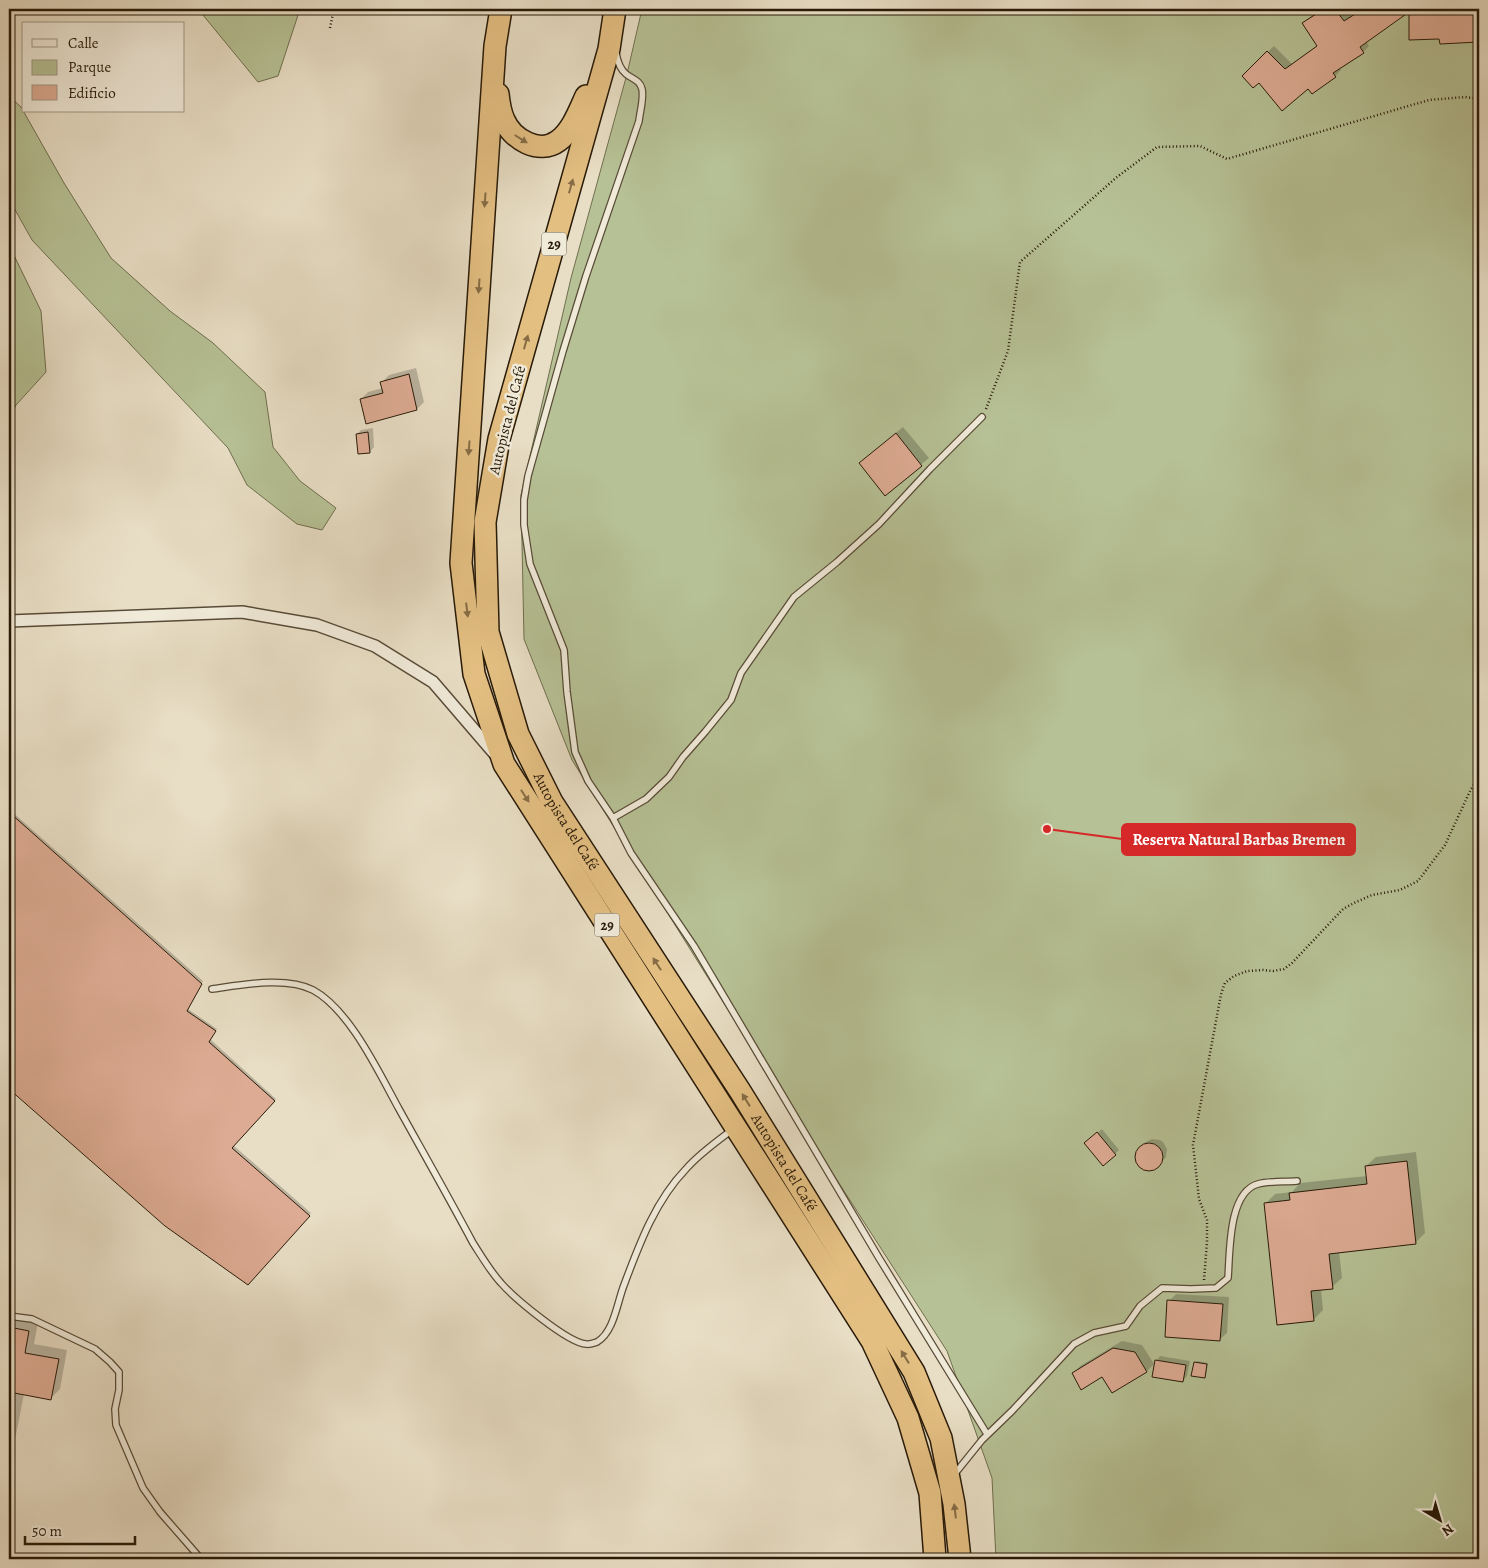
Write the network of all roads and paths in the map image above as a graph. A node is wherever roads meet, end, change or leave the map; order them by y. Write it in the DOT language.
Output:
graph roads {
  1 [pos="334,9"];
  2 [pos="501,9"];
  3 [pos="615,9"];
  4 [pos="330,28"];
  5 [pos="610,40"];
  6 [pos="494,46"];
  7 [pos="1479,99"];
  8 [pos="982,417"];
  9 [pos="9,621"];
  10 [pos="504,764"];
  11 [pos="1479,778"];
  12 [pos="613,818"];
  13 [pos="212,989"];
  14 [pos="736,1127"];
  15 [pos="1297,1181"];
  16 [pos="1203,1289"];
  17 [pos="9,1316"];
  18 [pos="987,1434"];
  19 [pos="950,1480"];
  20 [pos="201,1559"];
  21 [pos="935,1559"];
  22 [pos="960,1559"];
  1 -- 4 [label="path"];
  2 -- 6 [label="highway, Autopista del Café / 29"];
  3 -- 5 [label="highway, Autopista del Café / 29"];
  6 -- 5 [label="highway, one-way"];
  5 -- 12 [label="lane"];
  19 -- 5 [label="highway, Autopista del Café / 29, one-way"];
  6 -- 10 [label="highway, Autopista del Café / 29, one-way"];
  7 -- 8 [label="path"];
  8 -- 12 [label="lane"];
  9 -- 10 [label="street"];
  10 -- 14 [label="highway, Autopista del Café / 29, one-way"];
  11 -- 16 [label="path"];
  12 -- 18 [label="lane"];
  13 -- 14 [label="lane"];
  14 -- 21 [label="highway, Autopista del Café / 29"];
  15 -- 16 [label="lane"];
  16 -- 18 [label="lane"];
  17 -- 20 [label="lane"];
  18 -- 19 [label="lane"];
  22 -- 19 [label="highway, Autopista del Café / 29, one-way"];
}
